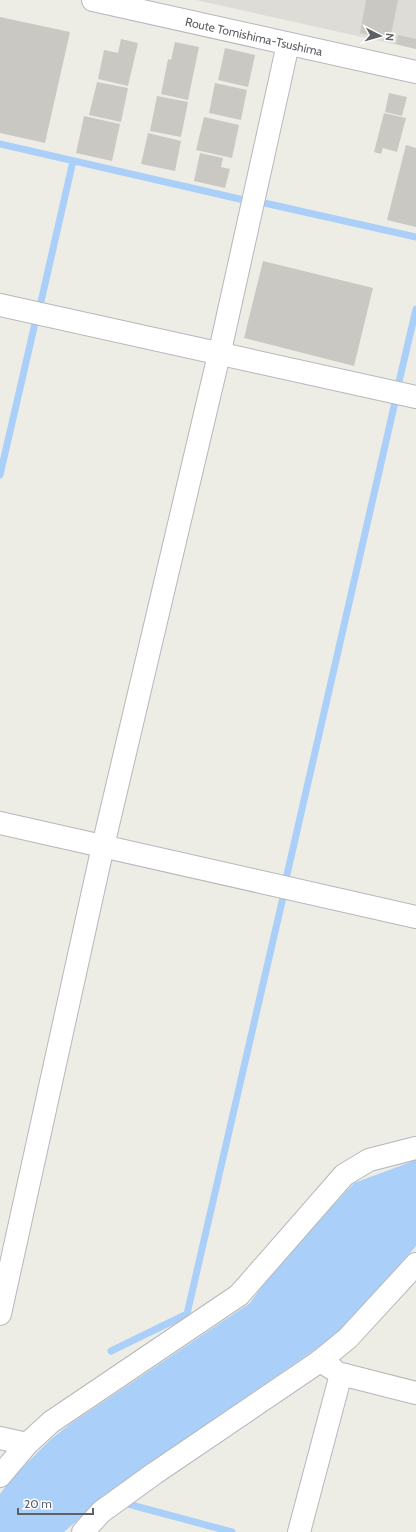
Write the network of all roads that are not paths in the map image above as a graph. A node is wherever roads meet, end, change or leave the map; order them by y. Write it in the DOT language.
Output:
graph roads {
  1 [pos="93,0"];
  2 [pos="288,44"];
  3 [pos="416,72"];
  4 [pos="0,305"];
  5 [pos="219,353"];
  6 [pos="416,397"];
  7 [pos="0,823"];
  8 [pos="103,846"];
  9 [pos="416,916"];
  10 [pos="416,1148"];
  11 [pos="416,1264"];
  12 [pos="0,1314"];
  13 [pos="320,1361"];
  14 [pos="341,1374"];
  15 [pos="416,1393"];
  16 [pos="0,1438"];
  17 [pos="27,1444"];
  18 [pos="0,1476"];
  19 [pos="83,1532"];
  20 [pos="299,1532"];
  1 -- 2 [label="street, Route Tomishima-Tsushima"];
  2 -- 3 [label="street, Route Tomishima-Tsushima"];
  2 -- 5 [label="street"];
  4 -- 5 [label="street"];
  5 -- 6 [label="street"];
  5 -- 8 [label="street"];
  7 -- 8 [label="street"];
  8 -- 9 [label="street"];
  8 -- 12 [label="street"];
  10 -- 17 [label="street"];
  11 -- 13 [label="street"];
  13 -- 14 [label="street"];
  13 -- 19 [label="street"];
  14 -- 15 [label="street"];
  14 -- 20 [label="street"];
  16 -- 17 [label="street"];
  17 -- 18 [label="street"];
}
